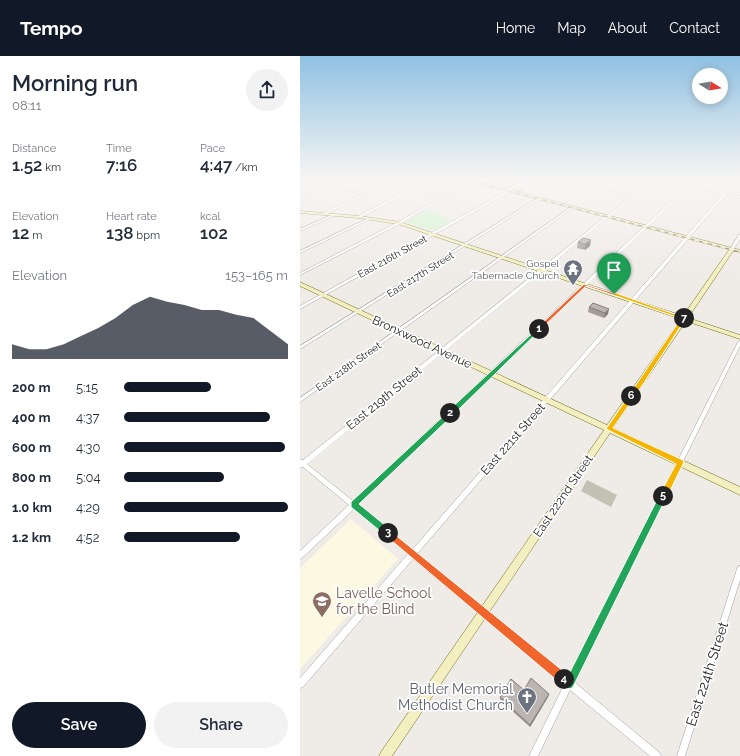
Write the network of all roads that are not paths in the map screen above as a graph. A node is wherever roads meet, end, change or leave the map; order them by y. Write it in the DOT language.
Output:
graph roads {
  1 [pos="300,212"];
  2 [pos="329,212"];
  3 [pos="369,212"];
  4 [pos="419,212"];
  5 [pos="472,212"];
  6 [pos="519,212"];
  7 [pos="567,212"];
  8 [pos="587,212"];
  9 [pos="614,212"];
  10 [pos="662,212"];
  11 [pos="710,212"];
  12 [pos="324,214"];
  13 [pos="335,215"];
  14 [pos="359,217"];
  15 [pos="608,217"];
  16 [pos="370,219"];
  17 [pos="399,223"];
  18 [pos="646,227"];
  19 [pos="300,230"];
  20 [pos="433,234"];
  21 [pos="740,236"];
  22 [pos="687,238"];
  23 [pos="465,245"];
  24 [pos="732,249"];
  25 [pos="740,251"];
  26 [pos="300,252"];
  27 [pos="502,257"];
  28 [pos="542,270"];
  29 [pos="300,274"];
  30 [pos="300,284"];
  31 [pos="585,285"];
  32 [pos="323,295"];
  33 [pos="632,300"];
  34 [pos="300,308"];
  35 [pos="359,312"];
  36 [pos="685,318"];
  37 [pos="398,330"];
  38 [pos="740,337"];
  39 [pos="740,342"];
  40 [pos="300,348"];
  41 [pos="442,351"];
  42 [pos="491,374"];
  43 [pos="300,400"];
  44 [pos="547,400"];
  45 [pos="609,429"];
  46 [pos="680,462"];
  47 [pos="301,463"];
  48 [pos="740,490"];
  49 [pos="354,504"];
  50 [pos="413,554"];
  51 [pos="300,556"];
  52 [pos="740,569"];
  53 [pos="484,612"];
  54 [pos="300,684"];
  55 [pos="570,684"];
  56 [pos="386,756"];
  57 [pos="533,756"];
  58 [pos="657,756"];
  59 [pos="681,756"];
  1 -- 12 [label="street"];
  2 -- 12 [label="street"];
  3 -- 14 [label="street"];
  4 -- 17 [label="street"];
  5 -- 20 [label="street, East 216th Street"];
  6 -- 23 [label="street, East 217th Street"];
  7 -- 27 [label="street, East 218th Street"];
  8 -- 15 [label="street"];
  9 -- 15 [label="street, East 219th Street"];
  10 -- 18 [label="street"];
  11 -- 22 [label="street, East 221st Street"];
  12 -- 13 [label="street"];
  13 -- 14 [label="street"];
  13 -- 19 [label="street"];
  14 -- 16 [label="street"];
  15 -- 18 [label="street"];
  15 -- 28 [label="street, East 219th Street"];
  16 -- 17 [label="street"];
  16 -- 26 [label="street"];
  17 -- 20 [label="street"];
  17 -- 29 [label="street"];
  18 -- 22 [label="street"];
  18 -- 31 [label="street"];
  20 -- 23 [label="street"];
  20 -- 32 [label="street, East 216th Street"];
  21 -- 24 [label="street, East 222nd Street"];
  22 -- 24 [label="street"];
  22 -- 33 [label="street, East 221st Street"];
  23 -- 27 [label="street"];
  23 -- 35 [label="street, East 217th Street"];
  24 -- 25 [label="street"];
  24 -- 36 [label="street, East 222nd Street"];
  27 -- 28 [label="street"];
  27 -- 37 [label="street, East 218th Street"];
  28 -- 31 [label="street"];
  28 -- 41 [label="street, East 219th Street"];
  30 -- 32 [label="street, Bronxwood Avenue"];
  31 -- 33 [label="street"];
  31 -- 42 [label="street"];
  32 -- 34 [label="street, East 216th Street"];
  32 -- 35 [label="street, Bronxwood Avenue"];
  33 -- 36 [label="street"];
  33 -- 44 [label="street, East 221st Street"];
  35 -- 37 [label="street, Bronxwood Avenue"];
  35 -- 40 [label="street, East 217th Street"];
  36 -- 38 [label="street"];
  36 -- 45 [label="street, East 222nd Street"];
  37 -- 41 [label="street, Bronxwood Avenue"];
  37 -- 43 [label="street, East 218th Street"];
  39 -- 46 [label="street"];
  41 -- 42 [label="street, Bronxwood Avenue"];
  41 -- 47 [label="street, East 219th Street"];
  42 -- 44 [label="street, Bronxwood Avenue"];
  42 -- 49 [label="street"];
  44 -- 45 [label="street, Bronxwood Avenue"];
  44 -- 50 [label="street, East 221st Street"];
  45 -- 46 [label="street, Bronxwood Avenue"];
  45 -- 53 [label="street, East 222nd Street"];
  46 -- 48 [label="street, Bronxwood Avenue"];
  46 -- 55 [label="street"];
  47 -- 49 [label="street"];
  49 -- 50 [label="street"];
  49 -- 51 [label="street"];
  50 -- 53 [label="street"];
  50 -- 54 [label="street, East 221st Street"];
  52 -- 59 [label="street, East 224th Street"];
  53 -- 55 [label="street"];
  53 -- 56 [label="street, East 222nd Street"];
  55 -- 57 [label="street"];
  55 -- 58 [label="street"];
}
